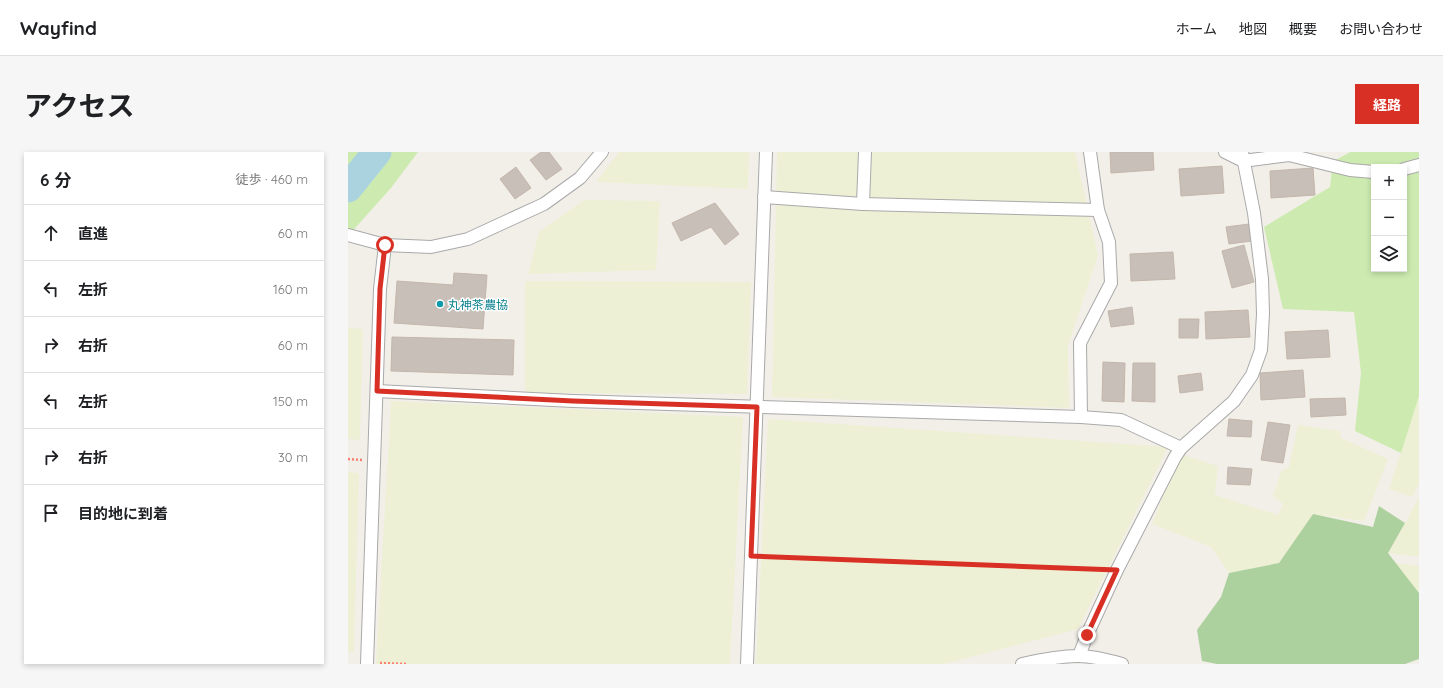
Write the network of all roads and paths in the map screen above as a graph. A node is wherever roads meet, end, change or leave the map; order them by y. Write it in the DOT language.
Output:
graph roads {
  1 [pos="602,152"];
  2 [pos="766,152"];
  3 [pos="865,152"];
  4 [pos="1090,152"];
  5 [pos="1225,152"];
  6 [pos="1242,157"];
  7 [pos="1419,165"];
  8 [pos="1407,168"];
  9 [pos="1371,172"];
  10 [pos="764,197"];
  11 [pos="863,204"];
  12 [pos="1098,210"];
  13 [pos="351,236"];
  14 [pos="385,245"];
  15 [pos="377,391"];
  16 [pos="757,407"];
  17 [pos="1081,417"];
  18 [pos="1181,448"];
  19 [pos="751,556"];
  20 [pos="1117,570"];
  21 [pos="1079,656"];
  22 [pos="367,664"];
  23 [pos="747,664"];
  24 [pos="1022,664"];
  25 [pos="1122,664"];
  1 -- 14 [label="street"];
  2 -- 10 [label="street"];
  3 -- 11 [label="street"];
  4 -- 12 [label="street"];
  5 -- 6 [label="street"];
  6 -- 9 [label="street"];
  6 -- 18 [label="street"];
  7 -- 8 [label="street"];
  10 -- 11 [label="street"];
  10 -- 16 [label="street"];
  11 -- 12 [label="street"];
  12 -- 17 [label="street"];
  13 -- 14 [label="street"];
  14 -- 15 [label="street"];
  15 -- 16 [label="street"];
  15 -- 22 [label="street"];
  16 -- 17 [label="street"];
  16 -- 19 [label="street"];
  17 -- 18 [label="street"];
  18 -- 20 [label="street"];
  19 -- 20 [label="path"];
  19 -- 23 [label="street"];
  20 -- 21 [label="street"];
  21 -- 24 [label="street"];
  21 -- 25 [label="street"];
}
